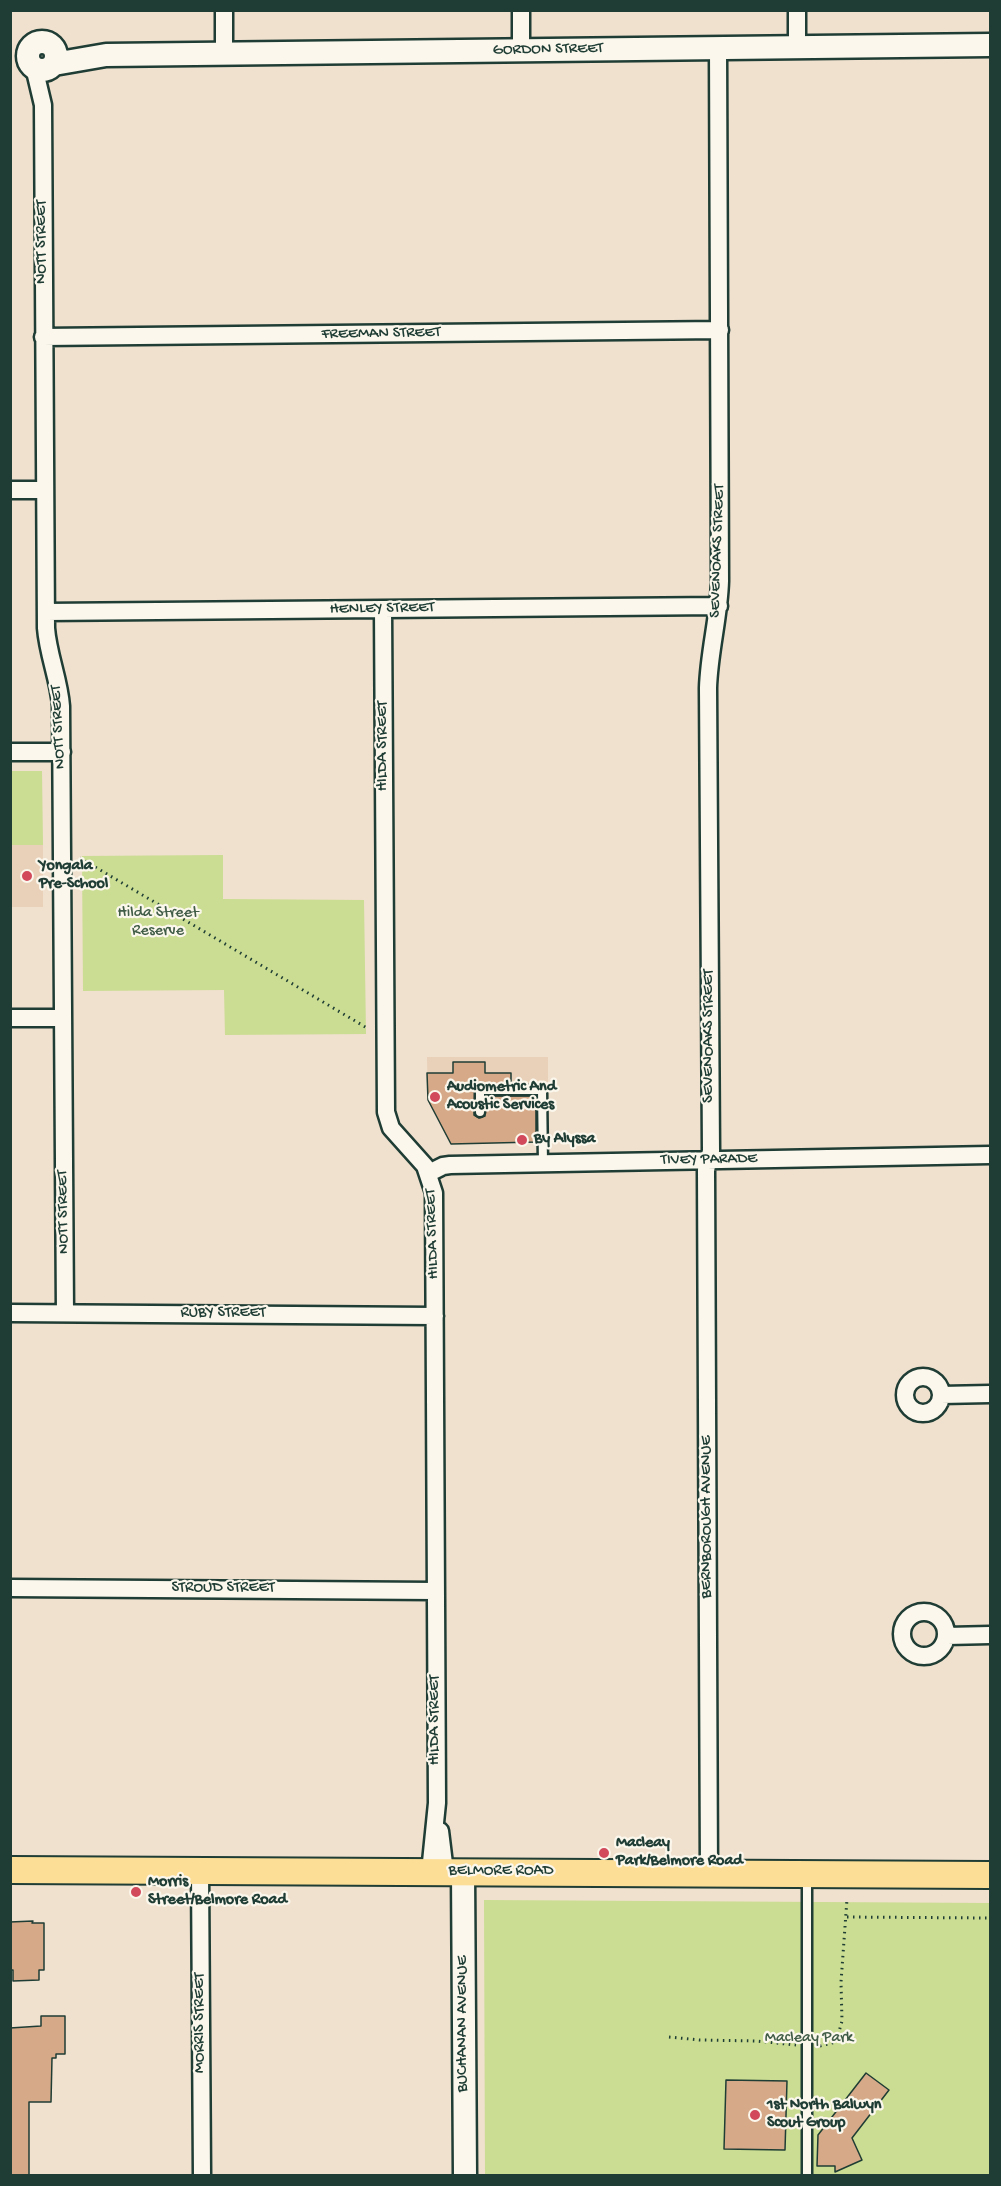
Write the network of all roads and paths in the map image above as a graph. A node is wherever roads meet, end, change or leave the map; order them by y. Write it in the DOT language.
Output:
graph roads {
  1 [pos="224,10"];
  2 [pos="521,10"];
  3 [pos="797,10"];
  4 [pos="990,45"];
  5 [pos="797,47"];
  6 [pos="718,48"];
  7 [pos="521,51"];
  8 [pos="224,53"];
  9 [pos="35,58"];
  10 [pos="720,330"];
  11 [pos="43,337"];
  12 [pos="10,490"];
  13 [pos="44,490"];
  14 [pos="719,606"];
  15 [pos="383,609"];
  16 [pos="46,612"];
  17 [pos="10,752"];
  18 [pos="62,752"];
  19 [pos="80,858"];
  20 [pos="10,1018"];
  21 [pos="62,1018"];
  22 [pos="368,1029"];
  23 [pos="480,1112"];
  24 [pos="990,1155"];
  25 [pos="708,1160"];
  26 [pos="543,1163"];
  27 [pos="429,1173"];
  28 [pos="10,1313"];
  29 [pos="64,1313"];
  30 [pos="435,1316"];
  31 [pos="990,1394"];
  32 [pos="941,1395"];
  33 [pos="10,1588"];
  34 [pos="435,1591"];
  35 [pos="990,1635"];
  36 [pos="947,1636"];
  37 [pos="10,1870"];
  38 [pos="200,1871"];
  39 [pos="446,1872"];
  40 [pos="709,1874"];
  41 [pos="807,1874"];
  42 [pos="990,1875"];
  43 [pos="847,1899"];
  44 [pos="847,1917"];
  45 [pos="990,1918"];
  46 [pos="669,2037"];
  47 [pos="808,2045"];
  48 [pos="202,2175"];
  49 [pos="465,2175"];
  50 [pos="807,2175"];
  1 -- 8 [label="street"];
  2 -- 7 [label="street"];
  3 -- 5 [label="street"];
  4 -- 5 [label="street, GORDON STREET"];
  5 -- 6 [label="street, GORDON STREET"];
  6 -- 7 [label="street, GORDON STREET"];
  6 -- 10 [label="street, SEVENOAKS STREET"];
  7 -- 8 [label="street, GORDON STREET"];
  8 -- 9 [label="street, GORDON STREET"];
  9 -- 11 [label="street, NOTT STREET"];
  10 -- 11 [label="street, FREEMAN STREET"];
  10 -- 14 [label="street, SEVENOAKS STREET"];
  11 -- 13 [label="street, NOTT STREET"];
  12 -- 13 [label="street"];
  13 -- 16 [label="street, NOTT STREET"];
  14 -- 15 [label="street, HENLEY STREET"];
  14 -- 25 [label="street, SEVENOAKS STREET"];
  15 -- 16 [label="street, HENLEY STREET"];
  15 -- 27 [label="street, HILDA STREET"];
  16 -- 18 [label="street, NOTT STREET"];
  17 -- 18 [label="street"];
  18 -- 21 [label="street, NOTT STREET"];
  19 -- 22 [label="path"];
  20 -- 21 [label="street"];
  21 -- 29 [label="street, NOTT STREET"];
  23 -- 26 [label="lane"];
  24 -- 25 [label="street, TIVEY PARADE"];
  25 -- 26 [label="street, TIVEY PARADE"];
  25 -- 40 [label="street, BERNBOROUGH AVENUE"];
  26 -- 27 [label="street, TIVEY PARADE"];
  27 -- 30 [label="street, HILDA STREET"];
  28 -- 29 [label="street, RUBY STREET"];
  29 -- 30 [label="street, RUBY STREET"];
  30 -- 34 [label="street, HILDA STREET"];
  31 -- 32 [label="street"];
  33 -- 34 [label="street, STROUD STREET"];
  34 -- 39 [label="street, HILDA STREET"];
  35 -- 36 [label="street"];
  37 -- 38 [label="main road, BELMORE ROAD"];
  38 -- 39 [label="main road, BELMORE ROAD"];
  38 -- 48 [label="street, MORRIS STREET"];
  39 -- 40 [label="main road, BELMORE ROAD"];
  39 -- 49 [label="street, BUCHANAN AVENUE"];
  40 -- 41 [label="main road, BELMORE ROAD"];
  41 -- 42 [label="main road, BELMORE ROAD"];
  41 -- 47 [label="lane"];
  43 -- 44 [label="path"];
  44 -- 45 [label="path"];
  44 -- 47 [label="path"];
  46 -- 47 [label="path"];
  47 -- 50 [label="lane"];
}
